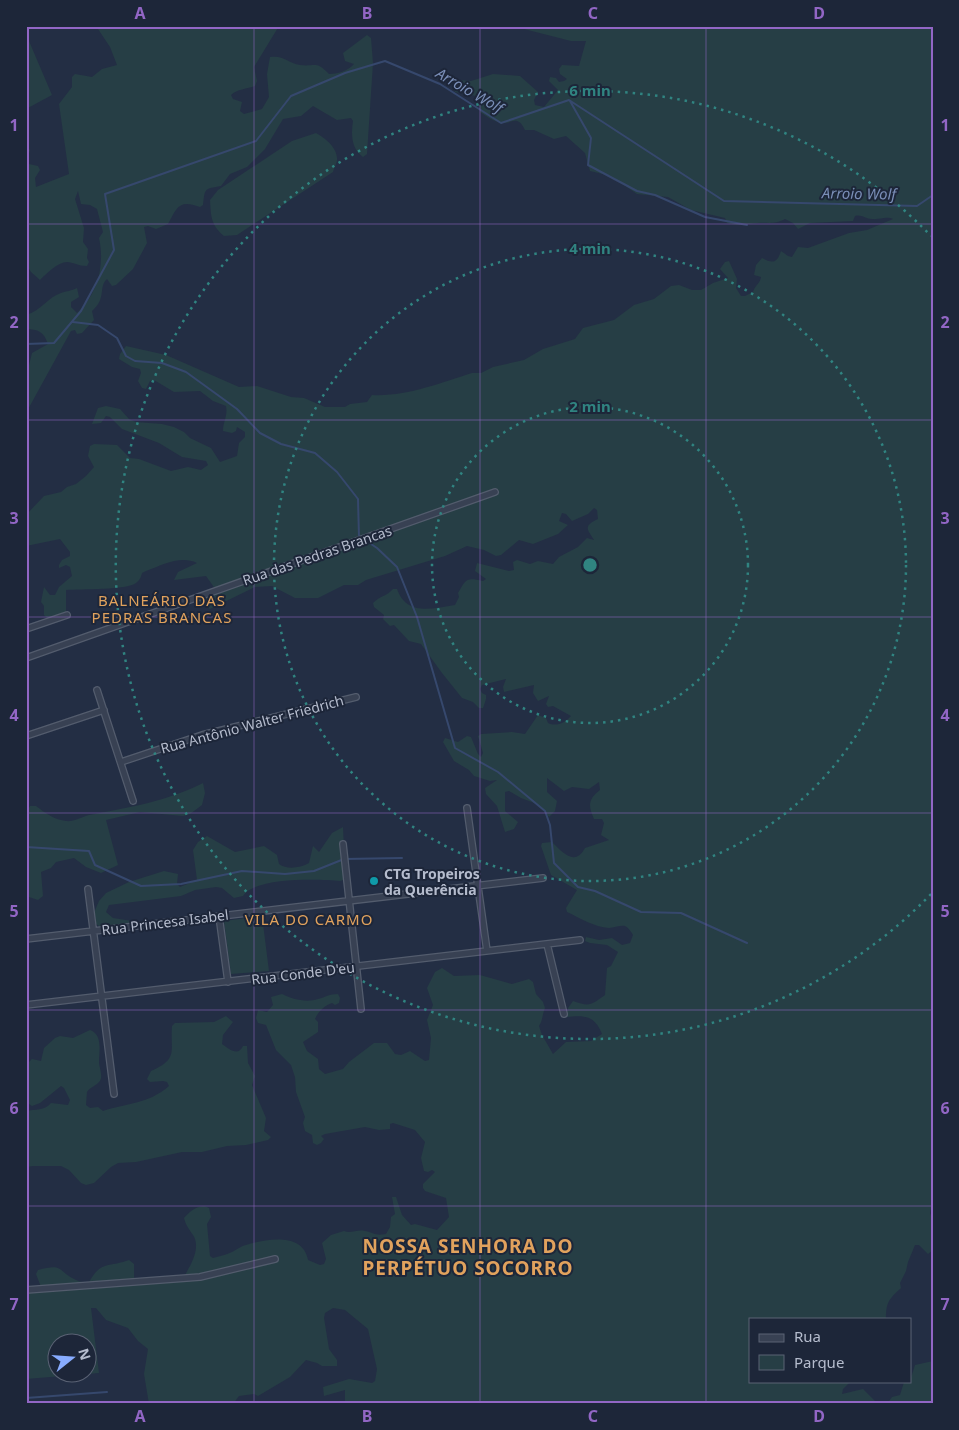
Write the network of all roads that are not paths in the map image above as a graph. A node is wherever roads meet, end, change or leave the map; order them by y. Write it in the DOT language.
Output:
graph roads {
  1 [pos="495,492"];
  2 [pos="68,614"];
  3 [pos="26,629"];
  4 [pos="26,658"];
  5 [pos="97,690"];
  6 [pos="356,696"];
  7 [pos="104,710"];
  8 [pos="26,736"];
  9 [pos="121,762"];
  10 [pos="133,800"];
  11 [pos="467,808"];
  12 [pos="343,844"];
  13 [pos="543,878"];
  14 [pos="478,885"];
  15 [pos="88,889"];
  16 [pos="349,900"];
  17 [pos="219,916"];
  18 [pos="93,930"];
  19 [pos="26,939"];
  20 [pos="580,940"];
  21 [pos="547,944"];
  22 [pos="487,951"];
  23 [pos="357,966"];
  24 [pos="228,982"];
  25 [pos="101,996"];
  26 [pos="26,1005"];
  27 [pos="362,1009"];
  28 [pos="564,1014"];
  29 [pos="114,1094"];
  30 [pos="275,1259"];
  31 [pos="26,1290"];
  1 -- 4 [label="street, Rua das Pedras Brancas"];
  2 -- 3 [label="street"];
  5 -- 7 [label="street"];
  6 -- 9 [label="street, Rua Antônio Walter Friedrich"];
  7 -- 8 [label="street"];
  7 -- 9 [label="street"];
  9 -- 10 [label="street"];
  11 -- 14 [label="street"];
  12 -- 16 [label="street"];
  13 -- 14 [label="street, Rua Princesa Isabel"];
  14 -- 16 [label="street, Rua Princesa Isabel"];
  14 -- 22 [label="street"];
  15 -- 18 [label="street"];
  16 -- 17 [label="street, Rua Princesa Isabel"];
  16 -- 23 [label="street"];
  17 -- 18 [label="street, Rua Princesa Isabel"];
  17 -- 24 [label="street"];
  18 -- 19 [label="street, Rua Princesa Isabel"];
  18 -- 25 [label="street"];
  20 -- 21 [label="street, Rua Conde D'eu"];
  21 -- 22 [label="street, Rua Conde D'eu"];
  21 -- 28 [label="street"];
  22 -- 23 [label="street, Rua Conde D'eu"];
  23 -- 24 [label="street, Rua Conde D'eu"];
  23 -- 27 [label="street"];
  24 -- 25 [label="street, Rua Conde D'eu"];
  25 -- 26 [label="street, Rua Conde D'eu"];
  25 -- 29 [label="street"];
  30 -- 31 [label="street"];
}
